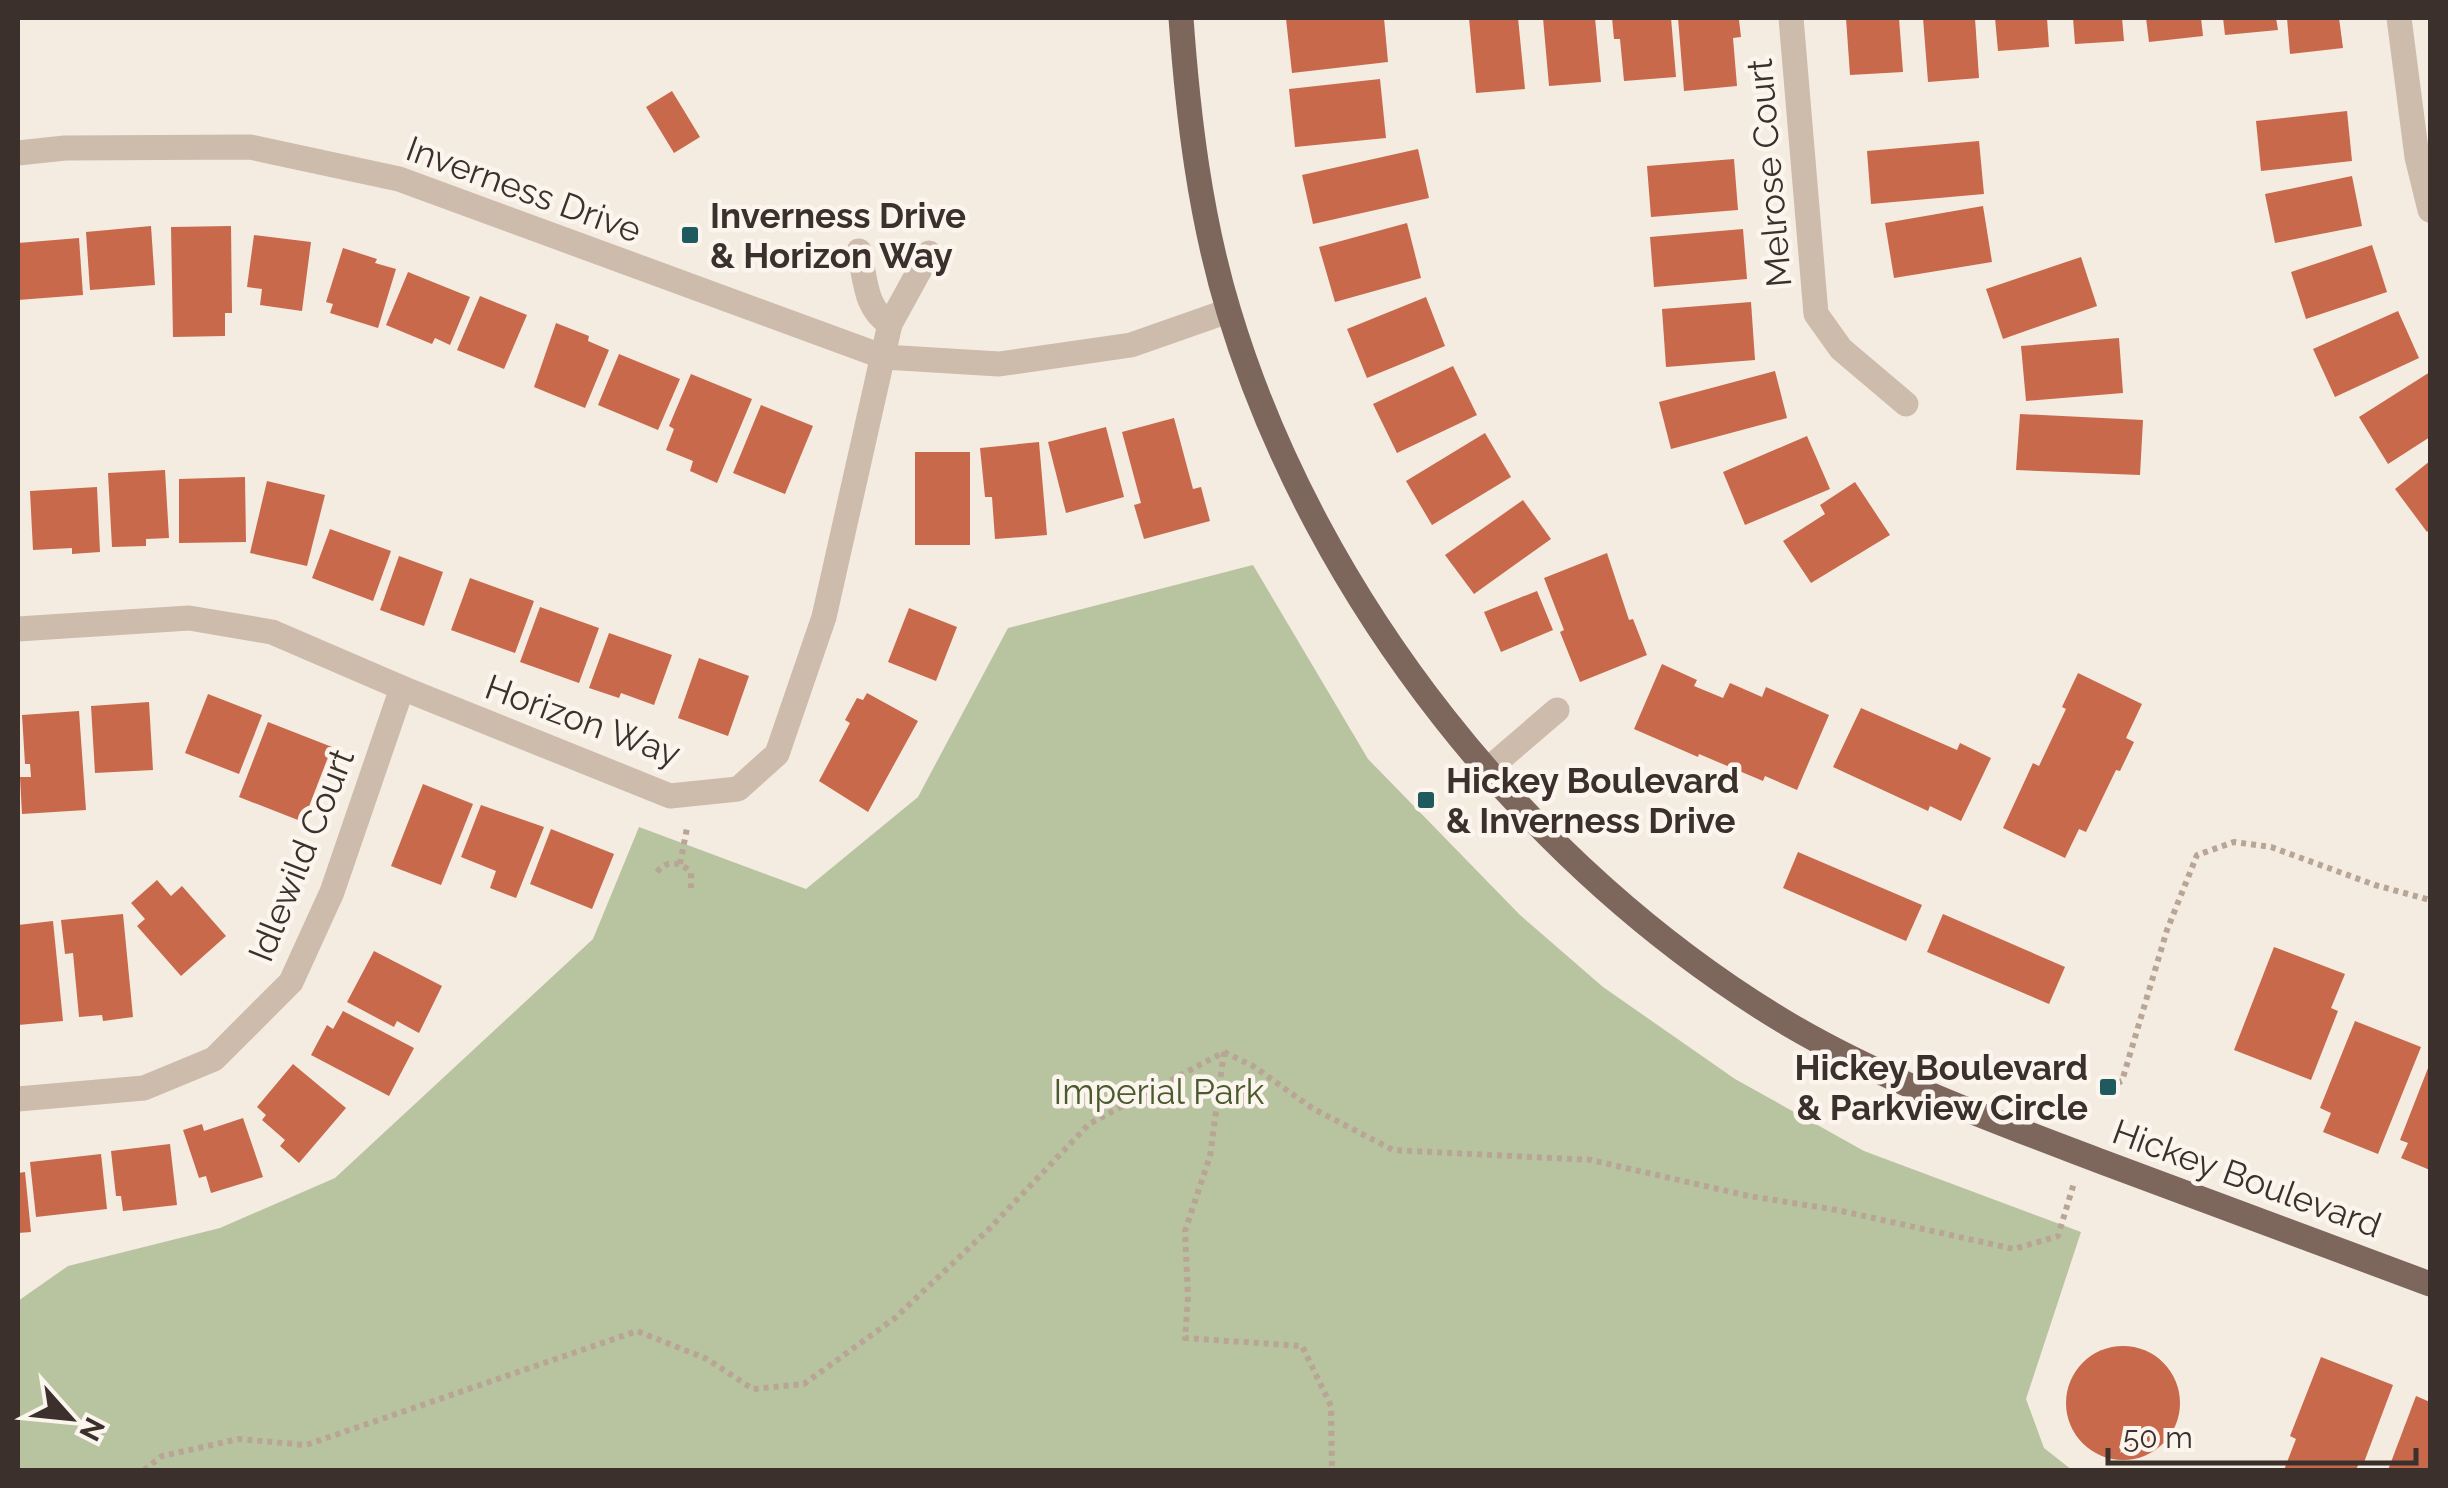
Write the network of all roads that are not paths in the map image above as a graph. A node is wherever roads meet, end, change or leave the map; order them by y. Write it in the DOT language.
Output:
graph roads {
  1 [pos="1181,18"];
  2 [pos="1790,18"];
  3 [pos="2399,18"];
  4 [pos="18,153"];
  5 [pos="2430,210"];
  6 [pos="859,251"];
  7 [pos="930,253"];
  8 [pos="1228,311"];
  9 [pos="890,324"];
  10 [pos="884,357"];
  11 [pos="1906,404"];
  12 [pos="18,629"];
  13 [pos="402,688"];
  14 [pos="1557,710"];
  15 [pos="1486,771"];
  16 [pos="18,1099"];
  17 [pos="2430,1284"];
  1 -- 8 [label="main road, Hickey Boulevard"];
  2 -- 11 [label="street, Melrose Court"];
  3 -- 5 [label="street"];
  4 -- 10 [label="street, Inverness Drive"];
  6 -- 9 [label="street"];
  7 -- 9 [label="street, Horizon Way"];
  8 -- 10 [label="street, Inverness Drive"];
  8 -- 15 [label="main road, Hickey Boulevard"];
  9 -- 10 [label="street, Horizon Way"];
  10 -- 13 [label="street, Horizon Way"];
  12 -- 13 [label="street, Horizon Way"];
  13 -- 16 [label="street, Idlewild Court"];
  14 -- 15 [label="street"];
  15 -- 17 [label="main road, Hickey Boulevard"];
}
